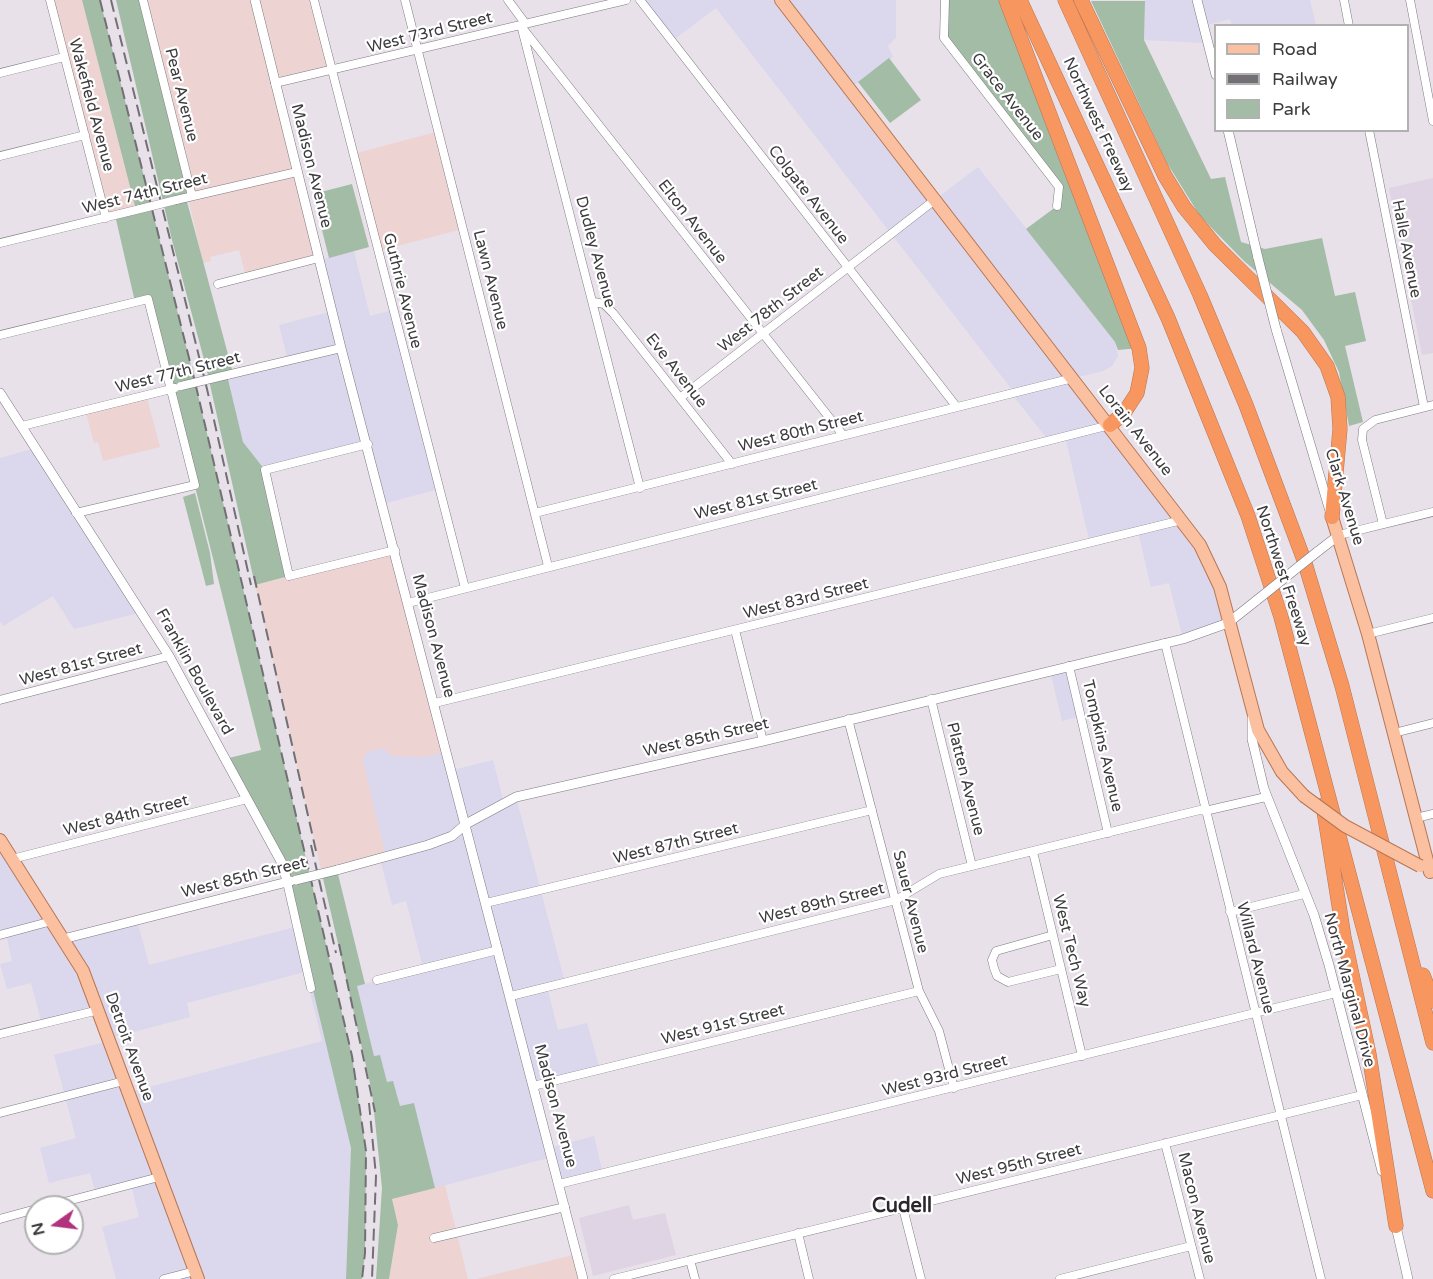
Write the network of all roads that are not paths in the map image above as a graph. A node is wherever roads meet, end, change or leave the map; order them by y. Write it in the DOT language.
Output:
graph roads {
  1 [pos="50,0"];
  2 [pos="143,0"];
  3 [pos="255,0"];
  4 [pos="314,0"];
  5 [pos="405,0"];
  6 [pos="508,0"];
  7 [pos="626,0"];
  8 [pos="640,0"];
  9 [pos="781,0"];
  10 [pos="945,0"];
  11 [pos="1006,0"];
  12 [pos="1020,0"];
  13 [pos="1065,0"];
  14 [pos="1081,0"];
  15 [pos="1197,0"];
  16 [pos="1344,0"];
  17 [pos="1410,0"];
  18 [pos="523,24"];
  19 [pos="1349,24"];
  20 [pos="418,51"];
  21 [pos="64,57"];
  22 [pos="332,71"];
  23 [pos="1214,71"];
  24 [pos="0,73"];
  25 [pos="275,83"];
  26 [pos="1433,121"];
  27 [pos="1228,132"];
  28 [pos="1369,132"];
  29 [pos="85,135"];
  30 [pos="0,156"];
  31 [pos="297,172"];
  32 [pos="192,196"];
  33 [pos="936,199"];
  34 [pos="1057,206"];
  35 [pos="106,218"];
  36 [pos="0,243"];
  37 [pos="319,258"];
  38 [pos="848,268"];
  39 [pos="218,284"];
  40 [pos="594,302"];
  41 [pos="763,333"];
  42 [pos="0,335"];
  43 [pos="341,348"];
  44 [pos="1073,378"];
  45 [pos="172,388"];
  46 [pos="680,398"];
  47 [pos="2,399"];
  48 [pos="956,406"];
  49 [pos="1429,406"];
  50 [pos="1110,425"];
  51 [pos="22,426"];
  52 [pos="843,435"];
  53 [pos="368,444"];
  54 [pos="732,464"];
  55 [pos="640,488"];
  56 [pos="1433,512"];
  57 [pos="76,513"];
  58 [pos="535,513"];
  59 [pos="1332,517"];
  60 [pos="1183,520"];
  61 [pos="1383,524"];
  62 [pos="1339,535"];
  63 [pos="395,550"];
  64 [pos="548,566"];
  65 [pos="465,588"];
  66 [pos="408,603"];
  67 [pos="1433,618"];
  68 [pos="1228,622"];
  69 [pos="735,630"];
  70 [pos="1368,634"];
  71 [pos="1165,643"];
  72 [pos="169,656"];
  73 [pos="1069,666"];
  74 [pos="931,699"];
  75 [pos="0,700"];
  76 [pos="435,703"];
  77 [pos="1252,713"];
  78 [pos="848,719"];
  79 [pos="1433,723"];
  80 [pos="1310,726"];
  81 [pos="1394,733"];
  82 [pos="763,741"];
  83 [pos="1266,797"];
  84 [pos="247,799"];
  85 [pos="872,810"];
  86 [pos="1204,810"];
  87 [pos="1433,814"];
  88 [pos="1416,818"];
  89 [pos="466,824"];
  90 [pos="1108,833"];
  91 [pos="0,840"];
  92 [pos="1433,840"];
  93 [pos="1033,852"];
  94 [pos="12,859"];
  95 [pos="972,866"];
  96 [pos="1429,873"];
  97 [pos="292,881"];
  98 [pos="1304,894"];
  99 [pos="896,900"];
  100 [pos="486,903"];
  101 [pos="1398,905"];
  102 [pos="1230,912"];
  103 [pos="52,921"];
  104 [pos="0,935"];
  105 [pos="1053,935"];
  106 [pos="63,939"];
  107 [pos="498,950"];
  108 [pos="1061,969"];
  109 [pos="377,981"];
  110 [pos="311,988"];
  111 [pos="919,991"];
  112 [pos="1336,993"];
  113 [pos="511,996"];
  114 [pos="1433,1001"];
  115 [pos="99,1010"];
  116 [pos="1255,1013"];
  117 [pos="0,1034"];
  118 [pos="1433,1043"];
  119 [pos="1082,1056"];
  120 [pos="124,1081"];
  121 [pos="533,1086"];
  122 [pos="954,1088"];
  123 [pos="1362,1095"];
  124 [pos="0,1113"];
  125 [pos="1281,1115"];
  126 [pos="1165,1143"];
  127 [pos="159,1177"];
  128 [pos="559,1184"];
  129 [pos="1433,1191"];
  130 [pos="84,1197"];
  131 [pos="565,1207"];
  132 [pos="903,1208"];
  133 [pos="24,1212"];
  134 [pos="0,1219"];
  135 [pos="1396,1226"];
  136 [pos="798,1233"];
  137 [pos="434,1238"];
  138 [pos="1191,1246"];
  139 [pos="690,1260"];
  140 [pos="196,1275"];
  141 [pos="164,1279"];
  142 [pos="583,1279"];
  143 [pos="614,1279"];
  144 [pos="695,1279"];
  145 [pos="809,1279"];
  146 [pos="921,1279"];
  147 [pos="1060,1279"];
  148 [pos="1200,1279"];
  149 [pos="1322,1279"];
  150 [pos="1408,1279"];
  1 -- 21 [label="street, Wakefield Avenue"];
  2 -- 32 [label="street, Pear Avenue"];
  3 -- 25 [label="street, Madison Avenue"];
  4 -- 22 [label="street, Guthrie Avenue"];
  5 -- 20 [label="street, Lawn Avenue"];
  6 -- 18 [label="street, Elton Avenue"];
  7 -- 18 [label="street, West 73rd Street"];
  8 -- 38 [label="street, Colgate Avenue"];
  9 -- 33 [label="main road, Lorain Avenue"];
  10 -- 34 [label="street, Grace Avenue"];
  11 -- 50 [label="highway"];
  12 -- 80 [label="highway, Northwest Freeway"];
  13 -- 101 [label="highway, Northwest Freeway"];
  14 -- 59 [label="highway"];
  15 -- 23 [label="street"];
  16 -- 19 [label="street"];
  17 -- 26 [label="street"];
  18 -- 20 [label="street, West 73rd Street"];
  18 -- 40 [label="street, Dudley Avenue"];
  18 -- 41 [label="street, Elton Avenue"];
  20 -- 22 [label="street, West 73rd Street"];
  20 -- 58 [label="street, Lawn Avenue"];
  21 -- 24 [label="street"];
  21 -- 29 [label="street, Wakefield Avenue"];
  22 -- 25 [label="street, West 73rd Street"];
  22 -- 65 [label="street, Guthrie Avenue"];
  25 -- 31 [label="street, Madison Avenue"];
  27 -- 59 [label="street, Clark Avenue, bridge"];
  28 -- 49 [label="street, Halle Avenue"];
  29 -- 30 [label="street"];
  29 -- 35 [label="street, Wakefield Avenue"];
  31 -- 32 [label="street, West 74th Street"];
  31 -- 37 [label="street, Madison Avenue"];
  32 -- 35 [label="street, West 74th Street, bridge"];
  33 -- 38 [label="street, West 78th Street"];
  33 -- 44 [label="main road, Lorain Avenue"];
  35 -- 36 [label="street, West 74th Street"];
  37 -- 39 [label="street"];
  37 -- 43 [label="street, Madison Avenue"];
  38 -- 41 [label="street, West 78th Street"];
  38 -- 48 [label="street, Colgate Avenue"];
  40 -- 46 [label="street, Eve Avenue"];
  40 -- 55 [label="street, Dudley Avenue"];
  41 -- 46 [label="street, West 78th Street"];
  41 -- 52 [label="street, Elton Avenue"];
  42 -- 45 [label="street"];
  43 -- 45 [label="street, West 77th Street, bridge"];
  43 -- 53 [label="street, Madison Avenue"];
  44 -- 48 [label="street, West 80th Street"];
  44 -- 50 [label="main road, Lorain Avenue"];
  45 -- 51 [label="street, West 77th Street"];
  45 -- 57 [label="street"];
  46 -- 54 [label="street, Eve Avenue"];
  47 -- 51 [label="street, Franklin Boulevard"];
  48 -- 52 [label="street, West 80th Street"];
  49 -- 61 [label="street"];
  50 -- 60 [label="main road, Lorain Avenue"];
  50 -- 64 [label="street, West 81st Street"];
  51 -- 57 [label="street, Franklin Boulevard"];
  52 -- 54 [label="street, West 80th Street"];
  53 -- 63 [label="street, Madison Avenue"];
  53 -- 63 [label="street"];
  54 -- 55 [label="street, West 80th Street"];
  55 -- 58 [label="street, West 80th Street"];
  56 -- 61 [label="street"];
  57 -- 72 [label="street, Franklin Boulevard"];
  58 -- 64 [label="street, Lawn Avenue"];
  59 -- 62 [label="main road, Clark Avenue"];
  60 -- 68 [label="main road, Lorain Avenue"];
  60 -- 69 [label="street, West 83rd Street"];
  61 -- 62 [label="street"];
  62 -- 68 [label="street, West 85th Street, bridge"];
  62 -- 70 [label="main road, Clark Avenue"];
  63 -- 66 [label="street, Madison Avenue"];
  64 -- 65 [label="street, West 81st Street"];
  65 -- 66 [label="street, West 81st Street"];
  66 -- 76 [label="street, Madison Avenue"];
  67 -- 70 [label="street"];
  68 -- 71 [label="street, West 85th Street"];
  68 -- 77 [label="main road, Lorain Avenue"];
  69 -- 76 [label="street, West 83rd Street"];
  69 -- 82 [label="street"];
  70 -- 81 [label="main road, Clark Avenue"];
  71 -- 73 [label="street, West 85th Street"];
  71 -- 86 [label="street, Willard Avenue"];
  72 -- 75 [label="street, West 81st Street"];
  72 -- 84 [label="street, Franklin Boulevard"];
  73 -- 74 [label="street, West 85th Street"];
  73 -- 90 [label="street, Tompkins Avenue"];
  74 -- 78 [label="street, West 85th Street"];
  74 -- 95 [label="street, Platten Avenue"];
  76 -- 89 [label="street, Madison Avenue"];
  77 -- 83 [label="street, North Marginal Drive"];
  77 -- 96 [label="main road, Lorain Avenue, bridge"];
  78 -- 82 [label="street, West 85th Street"];
  78 -- 85 [label="street, Sauer Avenue"];
  79 -- 81 [label="street"];
  80 -- 129 [label="highway, Northwest Freeway"];
  80 -- 135 [label="highway"];
  81 -- 88 [label="main road, Clark Avenue"];
  82 -- 89 [label="street, West 85th Street"];
  83 -- 86 [label="street, West 89th Street"];
  83 -- 98 [label="street, North Marginal Drive"];
  84 -- 94 [label="street, West 84th Street"];
  84 -- 97 [label="street, Franklin Boulevard"];
  85 -- 99 [label="street, Sauer Avenue"];
  85 -- 100 [label="street, West 87th Street"];
  86 -- 90 [label="street, West 89th Street"];
  86 -- 102 [label="street, Willard Avenue"];
  87 -- 88 [label="street"];
  88 -- 92 [label="main road"];
  88 -- 96 [label="main road, Clark Avenue"];
  89 -- 97 [label="street, West 85th Street, bridge"];
  89 -- 100 [label="street, Madison Avenue"];
  90 -- 93 [label="street, West 89th Street"];
  91 -- 94 [label="main road, Detroit Avenue"];
  93 -- 95 [label="street, West 89th Street"];
  93 -- 105 [label="street, West Tech Way"];
  94 -- 103 [label="main road, Detroit Avenue"];
  95 -- 99 [label="street, West 89th Street"];
  97 -- 106 [label="street, West 85th Street"];
  97 -- 110 [label="street, Franklin Boulevard"];
  98 -- 102 [label="street"];
  98 -- 112 [label="street, North Marginal Drive"];
  99 -- 111 [label="street, Sauer Avenue"];
  99 -- 113 [label="street, West 89th Street"];
  100 -- 107 [label="street, Madison Avenue"];
  101 -- 114 [label="highway"];
  101 -- 118 [label="highway, Northwest Freeway"];
  102 -- 116 [label="street, Willard Avenue"];
  103 -- 104 [label="street"];
  103 -- 106 [label="main road, Detroit Avenue"];
  105 -- 108 [label="street, West Tech Way"];
  105 -- 108 [label="street"];
  106 -- 115 [label="main road, Detroit Avenue"];
  107 -- 109 [label="street"];
  107 -- 113 [label="street, Madison Avenue"];
  108 -- 119 [label="street, West Tech Way"];
  111 -- 121 [label="street, West 91st Street"];
  111 -- 122 [label="street, Sauer Avenue"];
  112 -- 116 [label="street, West 93rd Street"];
  112 -- 123 [label="street, North Marginal Drive"];
  113 -- 121 [label="street, Madison Avenue"];
  115 -- 117 [label="street"];
  115 -- 120 [label="main road, Detroit Avenue"];
  116 -- 119 [label="street, West 93rd Street"];
  116 -- 125 [label="street, Willard Avenue"];
  119 -- 122 [label="street, West 93rd Street"];
  120 -- 124 [label="street"];
  120 -- 127 [label="main road, Detroit Avenue"];
  121 -- 128 [label="street, Madison Avenue"];
  122 -- 128 [label="street, West 93rd Street"];
  123 -- 125 [label="street, West 95th Street"];
  123 -- 135 [label="street, North Marginal Drive"];
  125 -- 126 [label="street, West 95th Street"];
  125 -- 149 [label="street, Willard Avenue"];
  126 -- 132 [label="street, West 95th Street"];
  126 -- 138 [label="street, Macon Avenue"];
  127 -- 130 [label="street"];
  127 -- 140 [label="main road, Detroit Avenue"];
  128 -- 131 [label="street, Madison Avenue"];
  131 -- 137 [label="street"];
  131 -- 142 [label="street, Madison Avenue"];
  132 -- 136 [label="street, West 95th Street"];
  132 -- 146 [label="street"];
  133 -- 134 [label="street"];
  135 -- 150 [label="street, North Marginal Drive"];
  136 -- 139 [label="street, West 95th Street"];
  136 -- 145 [label="street"];
  138 -- 147 [label="street"];
  138 -- 148 [label="street, Macon Avenue"];
  139 -- 143 [label="street, West 95th Street"];
  139 -- 144 [label="street"];
  140 -- 141 [label="street"];
}
